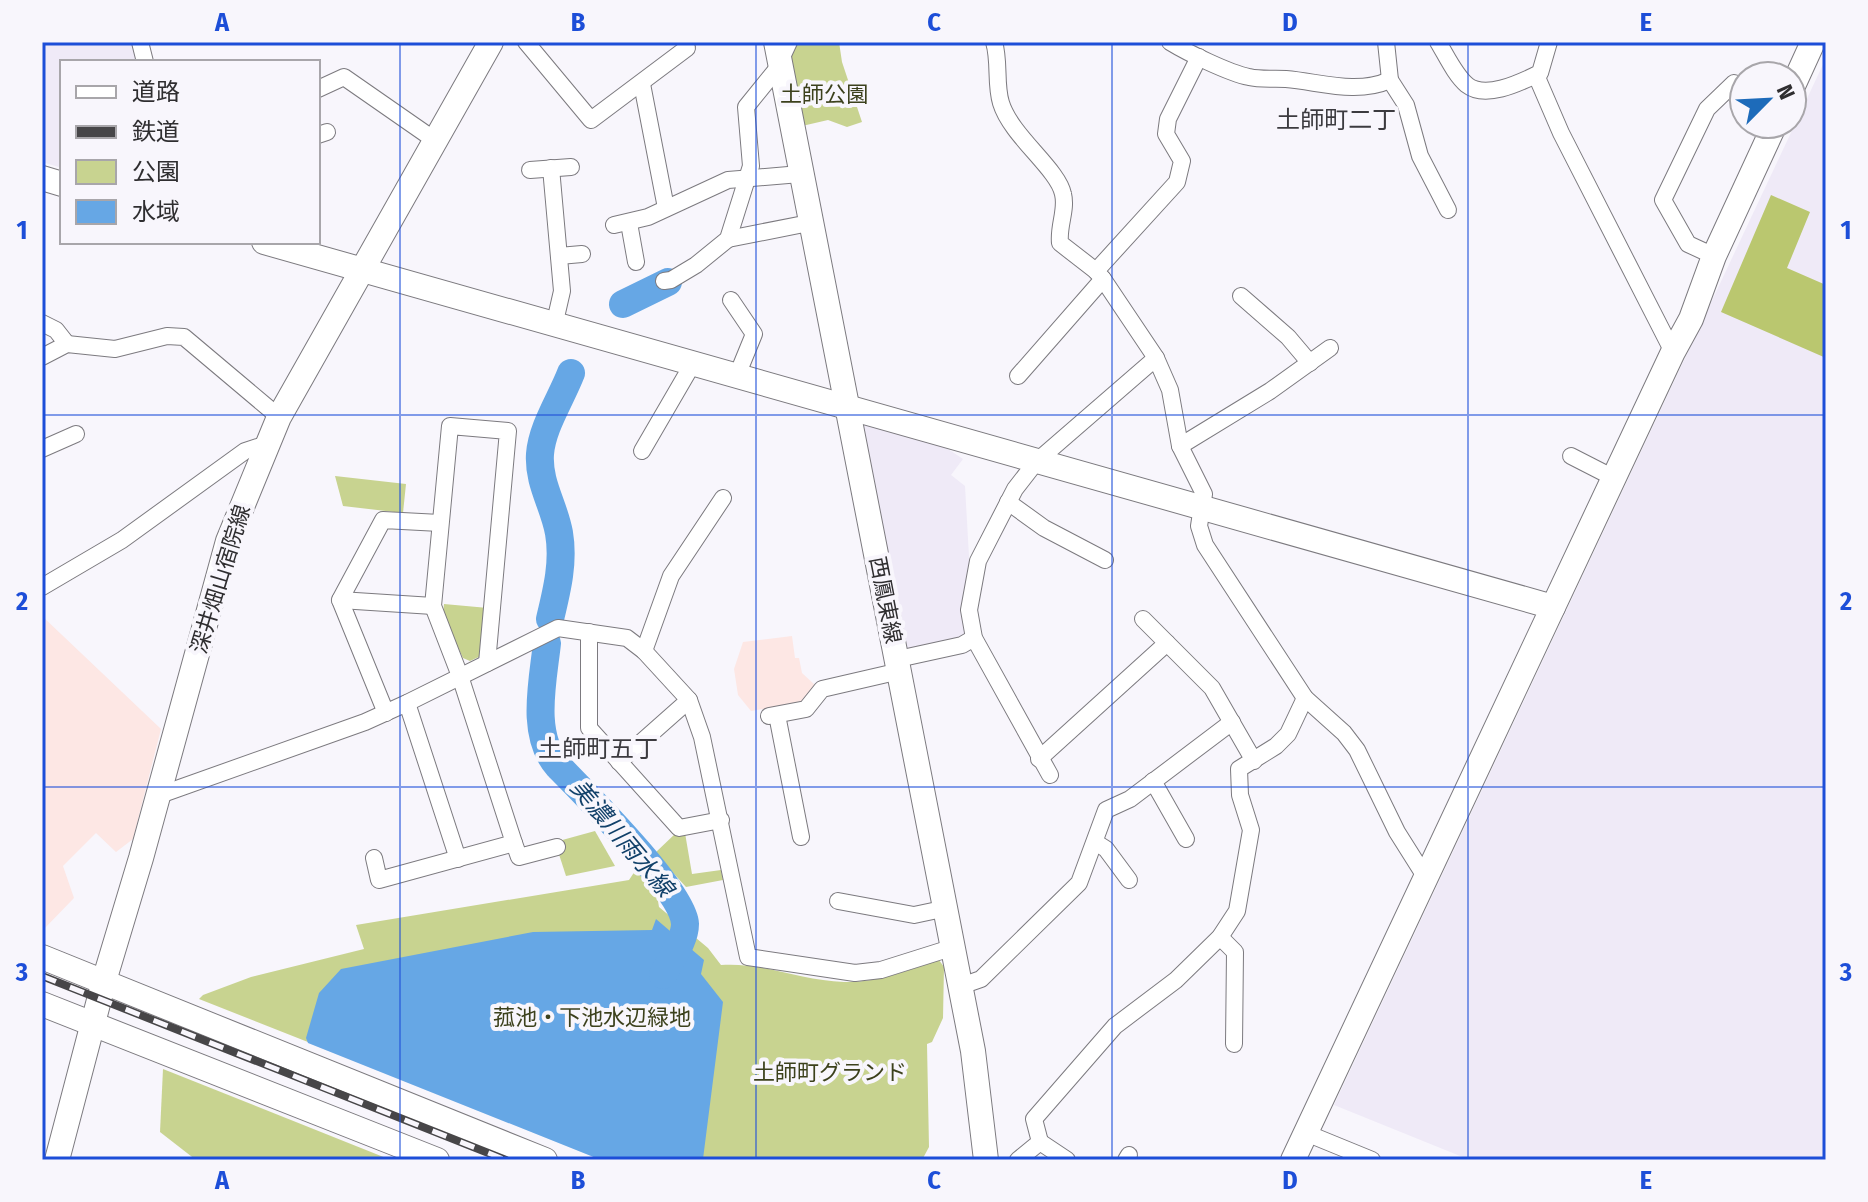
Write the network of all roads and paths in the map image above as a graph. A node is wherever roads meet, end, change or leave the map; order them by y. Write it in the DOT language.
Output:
graph roads {
  1 [pos="491,42"];
  2 [pos="526,42"];
  3 [pos="994,42"];
  4 [pos="1386,42"];
  5 [pos="1438,42"];
  6 [pos="1549,42"];
  7 [pos="1172,43"];
  8 [pos="687,48"];
  9 [pos="781,49"];
  10 [pos="1199,57"];
  11 [pos="1536,75"];
  12 [pos="1390,80"];
  13 [pos="642,84"];
  14 [pos="320,88"];
  15 [pos="1728,89"];
  16 [pos="1768,140"];
  17 [pos="436,141"];
  18 [pos="571,167"];
  19 [pos="551,168"];
  20 [pos="530,170"];
  21 [pos="800,174"];
  22 [pos="748,179"];
  23 [pos="666,208"];
  24 [pos="1448,210"];
  25 [pos="809,223"];
  26 [pos="728,239"];
  27 [pos="271,244"];
  28 [pos="582,254"];
  29 [pos="559,256"];
  30 [pos="1714,256"];
  31 [pos="636,262"];
  32 [pos="363,271"];
  33 [pos="1100,275"];
  34 [pos="664,281"];
  35 [pos="1241,296"];
  36 [pos="731,300"];
  37 [pos="42,323"];
  38 [pos="554,326"];
  39 [pos="67,344"];
  40 [pos="1330,348"];
  41 [pos="1673,352"];
  42 [pos="42,357"];
  43 [pos="1156,358"];
  44 [pos="1310,363"];
  45 [pos="692,365"];
  46 [pos="1018,376"];
  47 [pos="736,378"];
  48 [pos="848,410"];
  49 [pos="279,417"];
  50 [pos="76,434"];
  51 [pos="267,444"];
  52 [pos="1180,446"];
  53 [pos="42,449"];
  54 [pos="642,451"];
  55 [pos="1571,456"];
  56 [pos="1036,462"];
  57 [pos="1614,478"];
  58 [pos="723,498"];
  59 [pos="1008,502"];
  60 [pos="1200,509"];
  61 [pos="440,523"];
  62 [pos="1105,560"];
  63 [pos="42,587"];
  64 [pos="340,600"];
  65 [pos="433,606"];
  66 [pos="1553,607"];
  67 [pos="1143,619"];
  68 [pos="589,632"];
  69 [pos="974,638"];
  70 [pos="1167,643"];
  71 [pos="644,651"];
  72 [pos="487,663"];
  73 [pos="899,665"];
  74 [pos="460,676"];
  75 [pos="1305,698"];
  76 [pos="689,700"];
  77 [pos="407,703"];
  78 [pos="386,713"];
  79 [pos="1232,722"];
  80 [pos="1039,759"];
  81 [pos="1254,761"];
  82 [pos="619,762"];
  83 [pos="1050,775"];
  84 [pos="1153,781"];
  85 [pos="157,796"];
  86 [pos="721,820"];
  87 [pos="801,837"];
  88 [pos="1186,839"];
  89 [pos="1095,842"];
  90 [pos="514,843"];
  91 [pos="557,847"];
  92 [pos="374,858"];
  93 [pos="458,859"];
  94 [pos="1426,878"];
  95 [pos="1129,880"];
  96 [pos="838,901"];
  97 [pos="947,908"];
  98 [pos="1220,937"];
  99 [pos="954,947"];
  100 [pos="42,957"];
  101 [pos="104,981"];
  102 [pos="961,986"];
  103 [pos="42,1004"];
  104 [pos="92,1025"];
  105 [pos="1234,1044"];
  106 [pos="1306,1133"];
  107 [pos="1040,1142"];
  108 [pos="57,1160"];
  109 [pos="437,1160"];
  110 [pos="545,1160"];
  111 [pos="986,1160"];
  112 [pos="1018,1160"];
  113 [pos="1067,1160"];
  114 [pos="1293,1160"];
  115 [pos="1372,1160"];
  1 -- 17 [label="street, 深井畑山宿院線"];
  2 -- 13 [label="street"];
  3 -- 33 [label="street"];
  4 -- 12 [label="street"];
  5 -- 11 [label="street"];
  6 -- 11 [label="street"];
  7 -- 10 [label="street"];
  8 -- 13 [label="street"];
  9 -- 21 [label="street, 西鳳東線"];
  9 -- 22 [label="street"];
  10 -- 12 [label="street"];
  10 -- 33 [label="street"];
  11 -- 41 [label="street"];
  12 -- 24 [label="street"];
  13 -- 23 [label="street"];
  14 -- 17 [label="street"];
  15 -- 30 [label="street"];
  16 -- 30 [label="street"];
  17 -- 32 [label="street, 深井畑山宿院線"];
  18 -- 19 [label="street"];
  19 -- 20 [label="street"];
  19 -- 29 [label="street"];
  21 -- 22 [label="street"];
  21 -- 25 [label="street, 西鳳東線"];
  22 -- 23 [label="street"];
  22 -- 26 [label="street"];
  23 -- 31 [label="street"];
  25 -- 26 [label="street"];
  25 -- 48 [label="street, 西鳳東線"];
  26 -- 34 [label="street"];
  27 -- 32 [label="street"];
  28 -- 29 [label="street"];
  29 -- 38 [label="street"];
  30 -- 41 [label="street"];
  32 -- 38 [label="street"];
  32 -- 49 [label="street, 深井畑山宿院線"];
  33 -- 43 [label="street"];
  33 -- 46 [label="street"];
  35 -- 44 [label="street"];
  36 -- 47 [label="street"];
  37 -- 39 [label="street"];
  38 -- 45 [label="street"];
  39 -- 42 [label="street"];
  39 -- 49 [label="street"];
  40 -- 44 [label="street"];
  41 -- 57 [label="street"];
  43 -- 52 [label="street"];
  43 -- 56 [label="street"];
  44 -- 52 [label="street"];
  45 -- 47 [label="street"];
  45 -- 54 [label="street"];
  47 -- 48 [label="street"];
  48 -- 56 [label="street"];
  48 -- 73 [label="street, 西鳳東線"];
  49 -- 51 [label="street, 深井畑山宿院線"];
  50 -- 53 [label="street"];
  51 -- 63 [label="street"];
  51 -- 85 [label="street, 深井畑山宿院線"];
  52 -- 60 [label="street"];
  55 -- 57 [label="street"];
  56 -- 59 [label="street"];
  56 -- 60 [label="street"];
  57 -- 66 [label="street"];
  58 -- 71 [label="street"];
  59 -- 62 [label="street"];
  59 -- 69 [label="street"];
  60 -- 66 [label="street"];
  60 -- 75 [label="street"];
  61 -- 64 [label="street"];
  61 -- 65 [label="street"];
  61 -- 72 [label="street"];
  64 -- 65 [label="street"];
  64 -- 78 [label="street"];
  65 -- 74 [label="street"];
  66 -- 94 [label="street"];
  67 -- 70 [label="street"];
  68 -- 71 [label="street"];
  68 -- 72 [label="street"];
  68 -- 82 [label="street"];
  69 -- 73 [label="street"];
  69 -- 80 [label="street"];
  70 -- 79 [label="street"];
  70 -- 80 [label="street"];
  71 -- 76 [label="street"];
  72 -- 74 [label="street"];
  73 -- 87 [label="street"];
  73 -- 97 [label="street, 西鳳東線"];
  74 -- 77 [label="street"];
  74 -- 90 [label="street"];
  75 -- 81 [label="street"];
  75 -- 94 [label="street"];
  76 -- 82 [label="street"];
  76 -- 86 [label="street"];
  77 -- 78 [label="street"];
  77 -- 93 [label="street"];
  78 -- 85 [label="street"];
  79 -- 81 [label="street"];
  79 -- 84 [label="street"];
  80 -- 83 [label="street"];
  81 -- 98 [label="street"];
  82 -- 86 [label="street"];
  84 -- 88 [label="street"];
  84 -- 89 [label="street"];
  85 -- 101 [label="street, 深井畑山宿院線"];
  86 -- 99 [label="street"];
  89 -- 95 [label="street"];
  89 -- 102 [label="street"];
  90 -- 91 [label="street"];
  90 -- 93 [label="street"];
  92 -- 93 [label="street"];
  94 -- 106 [label="street"];
  96 -- 97 [label="street"];
  97 -- 99 [label="street, 西鳳東線"];
  98 -- 105 [label="street"];
  98 -- 107 [label="street"];
  99 -- 102 [label="street, 西鳳東線"];
  100 -- 101 [label="street"];
  101 -- 104 [label="street, 深井畑山宿院線"];
  101 -- 110 [label="street"];
  102 -- 111 [label="street, 西鳳東線"];
  103 -- 104 [label="street"];
  104 -- 108 [label="street, 深井畑山宿院線"];
  104 -- 109 [label="street"];
  106 -- 114 [label="street"];
  106 -- 115 [label="street"];
  107 -- 112 [label="street"];
  107 -- 113 [label="street"];
}
